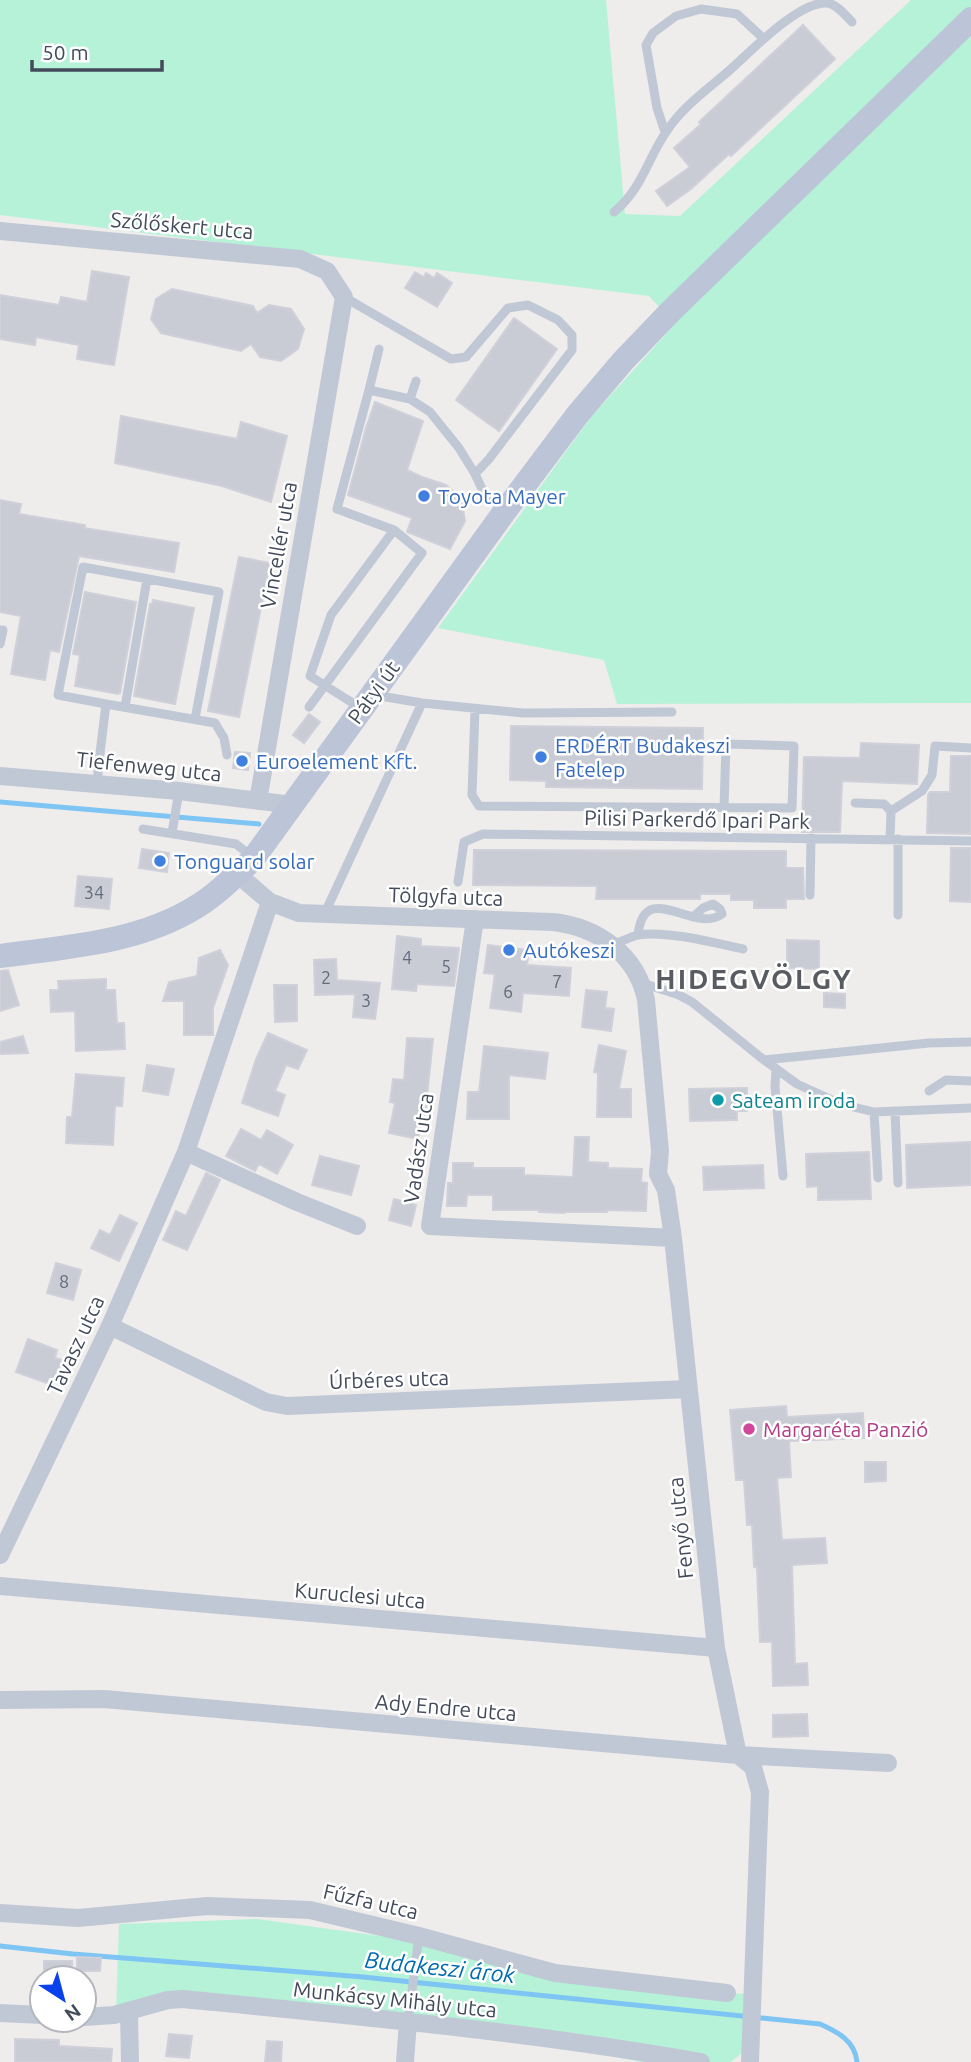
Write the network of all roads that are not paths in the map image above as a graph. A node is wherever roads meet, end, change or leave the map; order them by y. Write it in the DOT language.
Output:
graph roads {
  1 [pos="971,19"];
  2 [pos="852,22"];
  3 [pos="764,39"];
  4 [pos="665,132"];
  5 [pos="614,212"];
  6 [pos="0,231"];
  7 [pos="344,297"];
  8 [pos="379,349"];
  9 [pos="416,381"];
  10 [pos="369,390"];
  11 [pos="410,399"];
  12 [pos="475,474"];
  13 [pos="505,511"];
  14 [pos="394,530"];
  15 [pos="146,579"];
  16 [pos="0,630"];
  17 [pos="0,644"];
  18 [pos="326,685"];
  19 [pos="366,701"];
  20 [pos="106,704"];
  21 [pos="422,704"];
  22 [pos="125,707"];
  23 [pos="309,707"];
  24 [pos="475,709"];
  25 [pos="672,712"];
  26 [pos="195,719"];
  27 [pos="971,748"];
  28 [pos="227,755"];
  29 [pos="0,776"];
  30 [pos="98,784"];
  31 [pos="179,790"];
  32 [pos="258,800"];
  33 [pos="855,803"];
  34 [pos="293,805"];
  35 [pos="724,808"];
  36 [pos="891,811"];
  37 [pos="143,829"];
  38 [pos="172,833"];
  39 [pos="811,838"];
  40 [pos="894,839"];
  41 [pos="971,841"];
  42 [pos="245,866"];
  43 [pos="458,882"];
  44 [pos="810,895"];
  45 [pos="270,902"];
  46 [pos="898,915"];
  47 [pos="323,916"];
  48 [pos="692,917"];
  49 [pos="475,919"];
  50 [pos="638,935"];
  51 [pos="612,945"];
  52 [pos="743,948"];
  53 [pos="0,956"];
  54 [pos="642,983"];
  55 [pos="971,1042"];
  56 [pos="764,1060"];
  57 [pos="776,1069"];
  58 [pos="971,1081"];
  59 [pos="929,1091"];
  60 [pos="971,1108"];
  61 [pos="895,1111"];
  62 [pos="874,1112"];
  63 [pos="186,1152"];
  64 [pos="783,1176"];
  65 [pos="878,1178"];
  66 [pos="898,1183"];
  67 [pos="357,1226"];
  68 [pos="673,1238"];
  69 [pos="110,1326"];
  70 [pos="688,1389"];
  71 [pos="0,1555"];
  72 [pos="0,1586"];
  73 [pos="716,1648"];
  74 [pos="0,1700"];
  75 [pos="738,1755"];
  76 [pos="888,1763"];
  77 [pos="0,1913"];
  78 [pos="419,1936"];
  79 [pos="727,1993"];
  80 [pos="130,2012"];
  81 [pos="0,2013"];
  82 [pos="28,2014"];
  83 [pos="98,2016"];
  84 [pos="408,2022"];
  85 [pos="130,2062"];
  86 [pos="405,2062"];
  87 [pos="701,2062"];
  88 [pos="750,2062"];
  1 -- 13 [label="main road, Pátyi út"];
  2 -- 3 [label="lane"];
  3 -- 4 [label="lane"];
  3 -- 4 [label="lane"];
  4 -- 5 [label="lane"];
  6 -- 7 [label="street, Szőlőskert utca"];
  7 -- 12 [label="lane"];
  7 -- 32 [label="street, Vincellér utca"];
  8 -- 10 [label="lane"];
  9 -- 11 [label="lane"];
  10 -- 11 [label="lane"];
  10 -- 14 [label="lane"];
  11 -- 12 [label="lane"];
  12 -- 13 [label="lane"];
  13 -- 19 [label="main road, Pátyi út"];
  14 -- 18 [label="lane"];
  14 -- 18 [label="lane"];
  15 -- 20 [label="lane"];
  15 -- 22 [label="lane"];
  15 -- 26 [label="lane"];
  16 -- 17 [label="lane"];
  18 -- 19 [label="lane"];
  18 -- 23 [label="lane"];
  19 -- 21 [label="lane"];
  19 -- 34 [label="main road, Pátyi út"];
  20 -- 22 [label="lane"];
  20 -- 30 [label="lane"];
  21 -- 24 [label="lane"];
  21 -- 47 [label="lane"];
  22 -- 26 [label="lane"];
  24 -- 25 [label="lane"];
  24 -- 35 [label="lane"];
  26 -- 28 [label="lane"];
  27 -- 36 [label="lane"];
  29 -- 30 [label="street, Tiefenweg utca"];
  30 -- 31 [label="street, Tiefenweg utca"];
  31 -- 32 [label="street, Tiefenweg utca"];
  31 -- 38 [label="lane"];
  32 -- 34 [label="street, Tiefenweg utca"];
  33 -- 36 [label="lane"];
  34 -- 42 [label="main road, Pátyi út"];
  35 -- 35 [label="lane"];
  36 -- 40 [label="lane"];
  37 -- 38 [label="lane"];
  38 -- 42 [label="lane"];
  39 -- 40 [label="lane, Pilisi Parkerdő Ipari Park"];
  39 -- 43 [label="lane, Pilisi Parkerdő Ipari Park"];
  39 -- 44 [label="lane"];
  40 -- 41 [label="lane, Pilisi Parkerdő Ipari Park"];
  40 -- 46 [label="lane"];
  42 -- 45 [label="street, Tölgyfa utca"];
  42 -- 53 [label="main road, Pátyi út"];
  45 -- 47 [label="street, Tölgyfa utca"];
  45 -- 63 [label="street, Tavasz utca"];
  47 -- 49 [label="street, Tölgyfa utca"];
  48 -- 50 [label="lane"];
  49 -- 51 [label="street, Tölgyfa utca"];
  49 -- 68 [label="street, Vadász utca"];
  50 -- 51 [label="lane"];
  50 -- 52 [label="lane"];
  51 -- 54 [label="street, Tölgyfa utca"];
  54 -- 56 [label="lane"];
  54 -- 68 [label="street, Fenyő utca"];
  55 -- 56 [label="lane"];
  56 -- 57 [label="lane"];
  57 -- 62 [label="lane"];
  57 -- 64 [label="lane"];
  58 -- 59 [label="lane"];
  60 -- 61 [label="lane"];
  61 -- 62 [label="lane"];
  61 -- 66 [label="lane"];
  62 -- 65 [label="lane"];
  63 -- 67 [label="street"];
  63 -- 69 [label="street, Tavasz utca"];
  68 -- 70 [label="street, Fenyő utca"];
  69 -- 70 [label="street, Úrbéres utca"];
  69 -- 71 [label="street, Tavasz utca"];
  70 -- 73 [label="street, Fenyő utca"];
  72 -- 73 [label="street, Kuruclesi utca"];
  73 -- 75 [label="street, Fenyő utca"];
  74 -- 75 [label="street, Ady Endre utca"];
  75 -- 76 [label="street, Ady Endre utca"];
  75 -- 88 [label="street, Fenyő utca"];
  77 -- 78 [label="street, Fűzfa utca"];
  78 -- 79 [label="street, Fűzfa utca"];
  78 -- 84 [label="lane"];
  80 -- 83 [label="street, Munkácsy Mihály utca"];
  80 -- 84 [label="street, Munkácsy Mihály utca"];
  80 -- 85 [label="street"];
  81 -- 82 [label="street"];
  84 -- 86 [label="street"];
  84 -- 87 [label="street, Munkácsy Mihály utca"];
}
